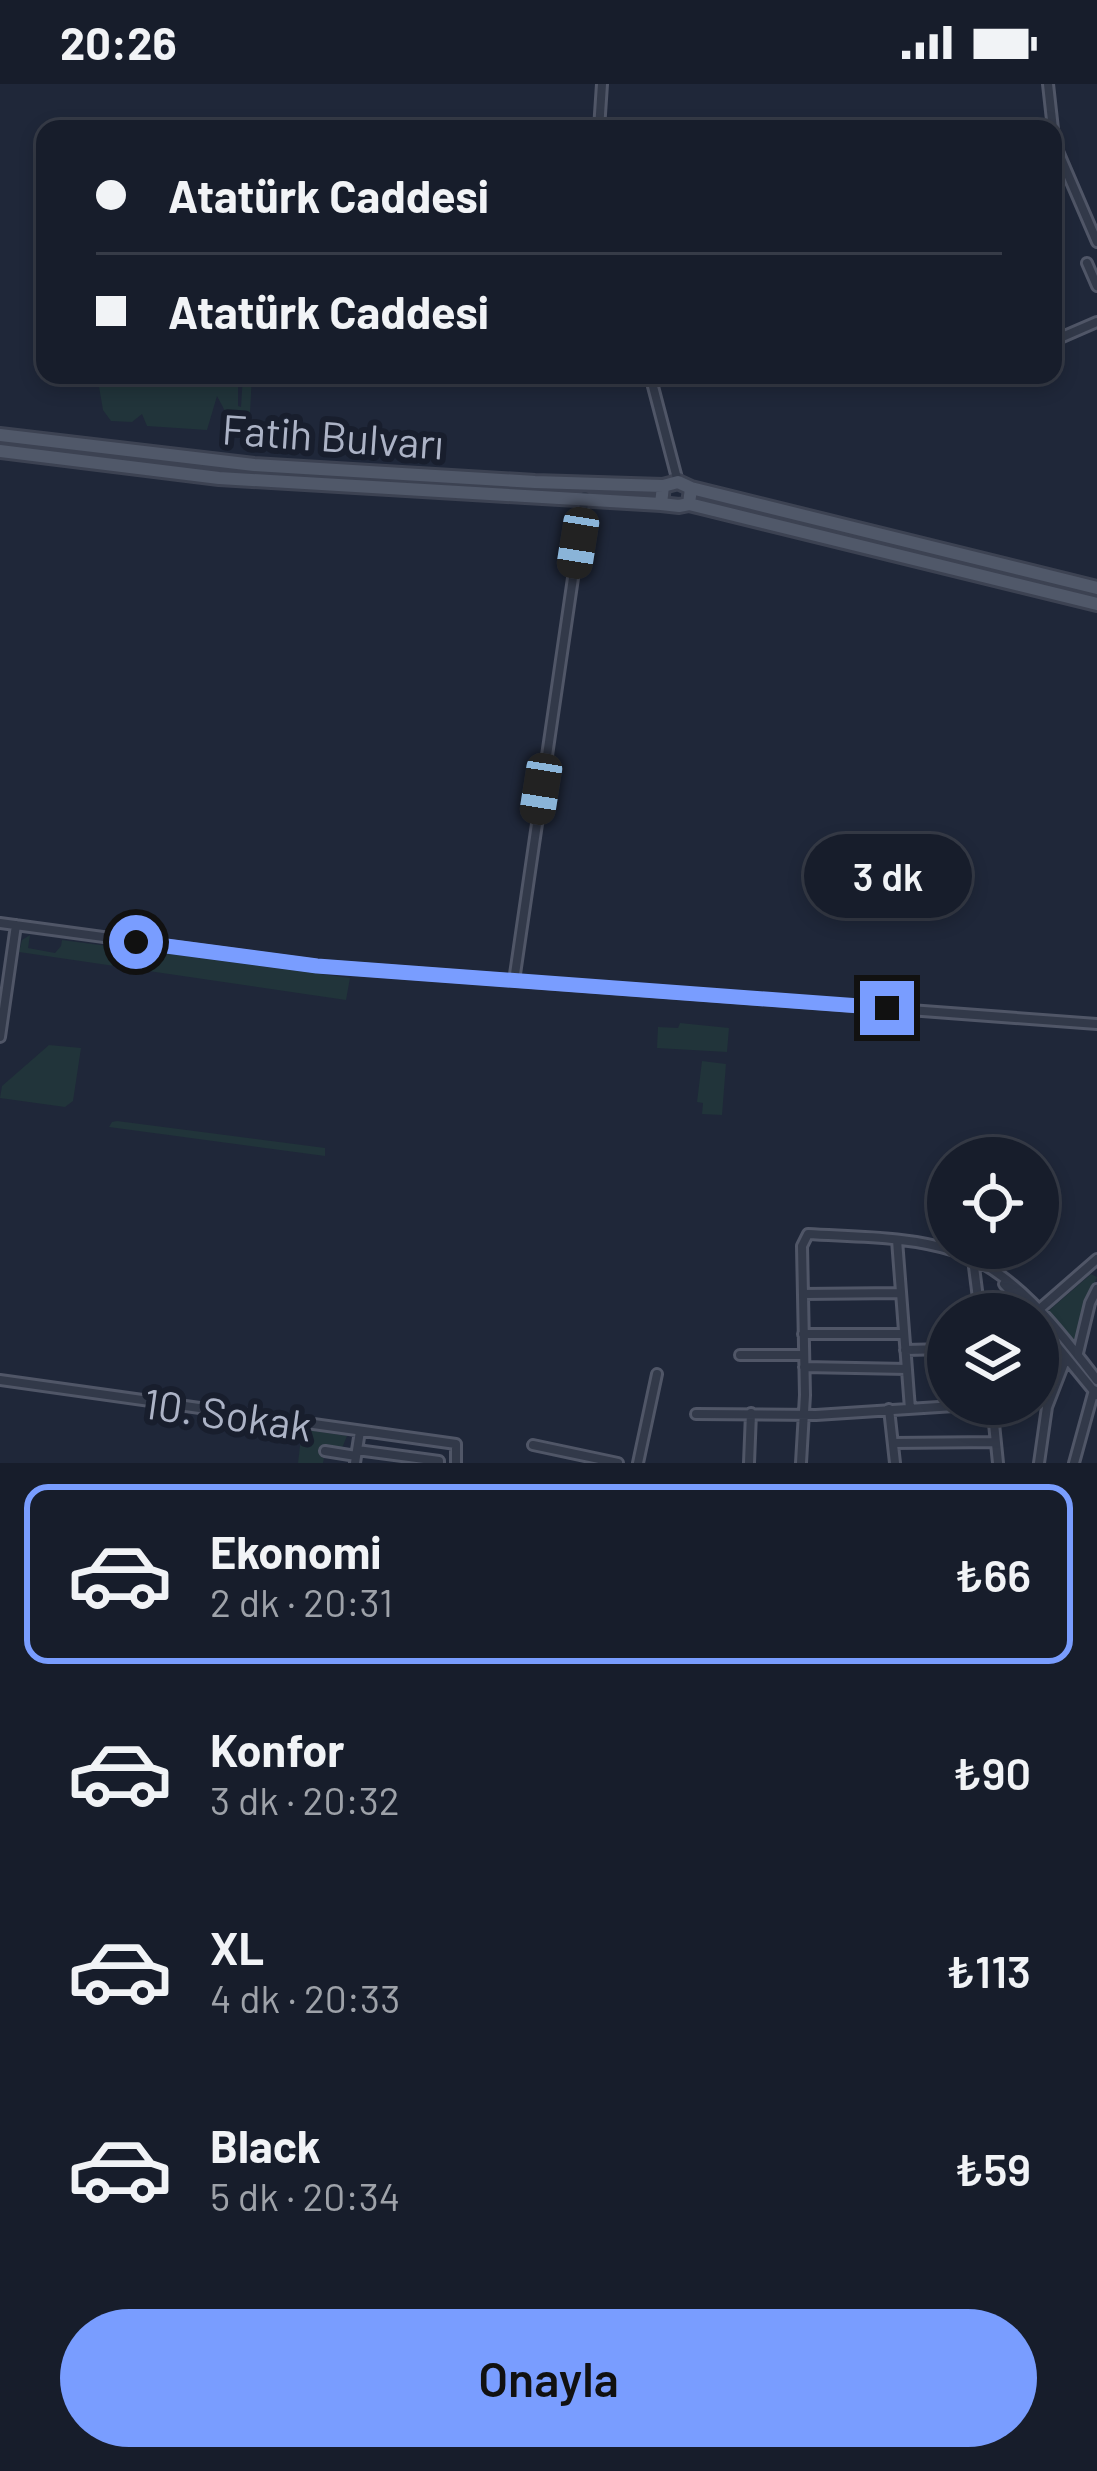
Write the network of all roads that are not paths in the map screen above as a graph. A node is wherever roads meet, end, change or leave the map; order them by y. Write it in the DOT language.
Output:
graph roads {
  1 [pos="602,84"];
  2 [pos="1048,84"];
  3 [pos="600,120"];
  4 [pos="1052,120"];
  5 [pos="1062,161"];
  6 [pos="1097,242"];
  7 [pos="1087,263"];
  8 [pos="1097,286"];
  9 [pos="1097,322"];
  10 [pos="1062,337"];
  11 [pos="653,384"];
  12 [pos="0,435"];
  13 [pos="0,451"];
  14 [pos="614,485"];
  15 [pos="684,485"];
  16 [pos="663,486"];
  17 [pos="584,499"];
  18 [pos="661,504"];
  19 [pos="688,504"];
  20 [pos="1097,588"];
  21 [pos="1097,604"];
  22 [pos="0,923"];
  23 [pos="16,925"];
  24 [pos="514,981"];
  25 [pos="1097,1024"];
  26 [pos="0,1037"];
  27 [pos="897,1240"];
  28 [pos="927,1244"];
  29 [pos="1097,1259"];
  30 [pos="1087,1268"];
  31 [pos="989,1269"];
  32 [pos="1097,1272"];
  33 [pos="1097,1289"];
  34 [pos="900,1293"];
  35 [pos="1021,1293"];
  36 [pos="1058,1293"];
  37 [pos="803,1294"];
  38 [pos="803,1334"];
  39 [pos="904,1334"];
  40 [pos="1059,1337"];
  41 [pos="927,1349"];
  42 [pos="1059,1349"];
  43 [pos="905,1350"];
  44 [pos="1077,1354"];
  45 [pos="740,1355"];
  46 [pos="804,1355"];
  47 [pos="1066,1358"];
  48 [pos="804,1367"];
  49 [pos="907,1370"];
  50 [pos="657,1374"];
  51 [pos="0,1380"];
  52 [pos="1096,1388"];
  53 [pos="927,1407"];
  54 [pos="910,1408"];
  55 [pos="889,1409"];
  56 [pos="751,1413"];
  57 [pos="804,1413"];
  58 [pos="696,1414"];
  59 [pos="992,1425"];
  60 [pos="360,1431"];
  61 [pos="995,1442"];
  62 [pos="893,1443"];
  63 [pos="533,1445"];
  64 [pos="325,1451"];
  65 [pos="356,1456"];
  66 [pos="439,1463"];
  67 [pos="456,1463"];
  68 [pos="618,1463"];
  69 [pos="638,1463"];
  70 [pos="749,1463"];
  71 [pos="801,1463"];
  72 [pos="896,1463"];
  73 [pos="998,1463"];
  74 [pos="1039,1463"];
  75 [pos="1073,1463"];
  1 -- 3 [label="street"];
  2 -- 4 [label="street"];
  5 -- 6 [label="street"];
  7 -- 8 [label="street"];
  9 -- 10 [label="street"];
  11 -- 15 [label="street"];
  12 -- 14 [label="main road, Fatih Bulvarı"];
  13 -- 17 [label="main road, Fatih Bulvarı"];
  14 -- 16 [label="main road, Fatih Bulvarı"];
  14 -- 17 [label="street"];
  15 -- 16 [label="main road, Fatih Bulvarı"];
  15 -- 19 [label="main road"];
  15 -- 20 [label="main road, Fatih Bulvarı"];
  16 -- 18 [label="main road"];
  17 -- 18 [label="main road, Fatih Bulvarı"];
  17 -- 24 [label="street"];
  18 -- 19 [label="main road, Fatih Bulvarı"];
  19 -- 21 [label="main road, Fatih Bulvarı"];
  22 -- 23 [label="street"];
  23 -- 24 [label="street"];
  23 -- 26 [label="street"];
  24 -- 25 [label="street"];
  27 -- 28 [label="street"];
  27 -- 34 [label="street"];
  27 -- 37 [label="street"];
  29 -- 30 [label="street"];
  30 -- 32 [label="street"];
  30 -- 36 [label="street"];
  31 -- 35 [label="street"];
  33 -- 44 [label="street"];
  34 -- 37 [label="street"];
  34 -- 39 [label="street"];
  37 -- 38 [label="street"];
  38 -- 39 [label="street"];
  38 -- 46 [label="street"];
  39 -- 43 [label="street"];
  40 -- 44 [label="street"];
  41 -- 43 [label="street"];
  42 -- 47 [label="street"];
  43 -- 49 [label="street"];
  44 -- 52 [label="street"];
  45 -- 46 [label="street"];
  46 -- 48 [label="street"];
  47 -- 52 [label="street"];
  47 -- 74 [label="street"];
  48 -- 49 [label="street"];
  48 -- 57 [label="street"];
  49 -- 54 [label="street"];
  50 -- 69 [label="street"];
  51 -- 60 [label="street, 10. Sokak"];
  52 -- 75 [label="street"];
  53 -- 54 [label="street"];
  54 -- 55 [label="street"];
  55 -- 57 [label="street"];
  55 -- 62 [label="street"];
  56 -- 57 [label="street"];
  56 -- 58 [label="street"];
  56 -- 70 [label="street"];
  57 -- 71 [label="street"];
  59 -- 61 [label="street"];
  60 -- 65 [label="street"];
  60 -- 67 [label="street, 10. Sokak"];
  61 -- 62 [label="street"];
  61 -- 73 [label="street"];
  62 -- 72 [label="street"];
  63 -- 68 [label="street"];
  64 -- 65 [label="street"];
  65 -- 66 [label="street"];
}
